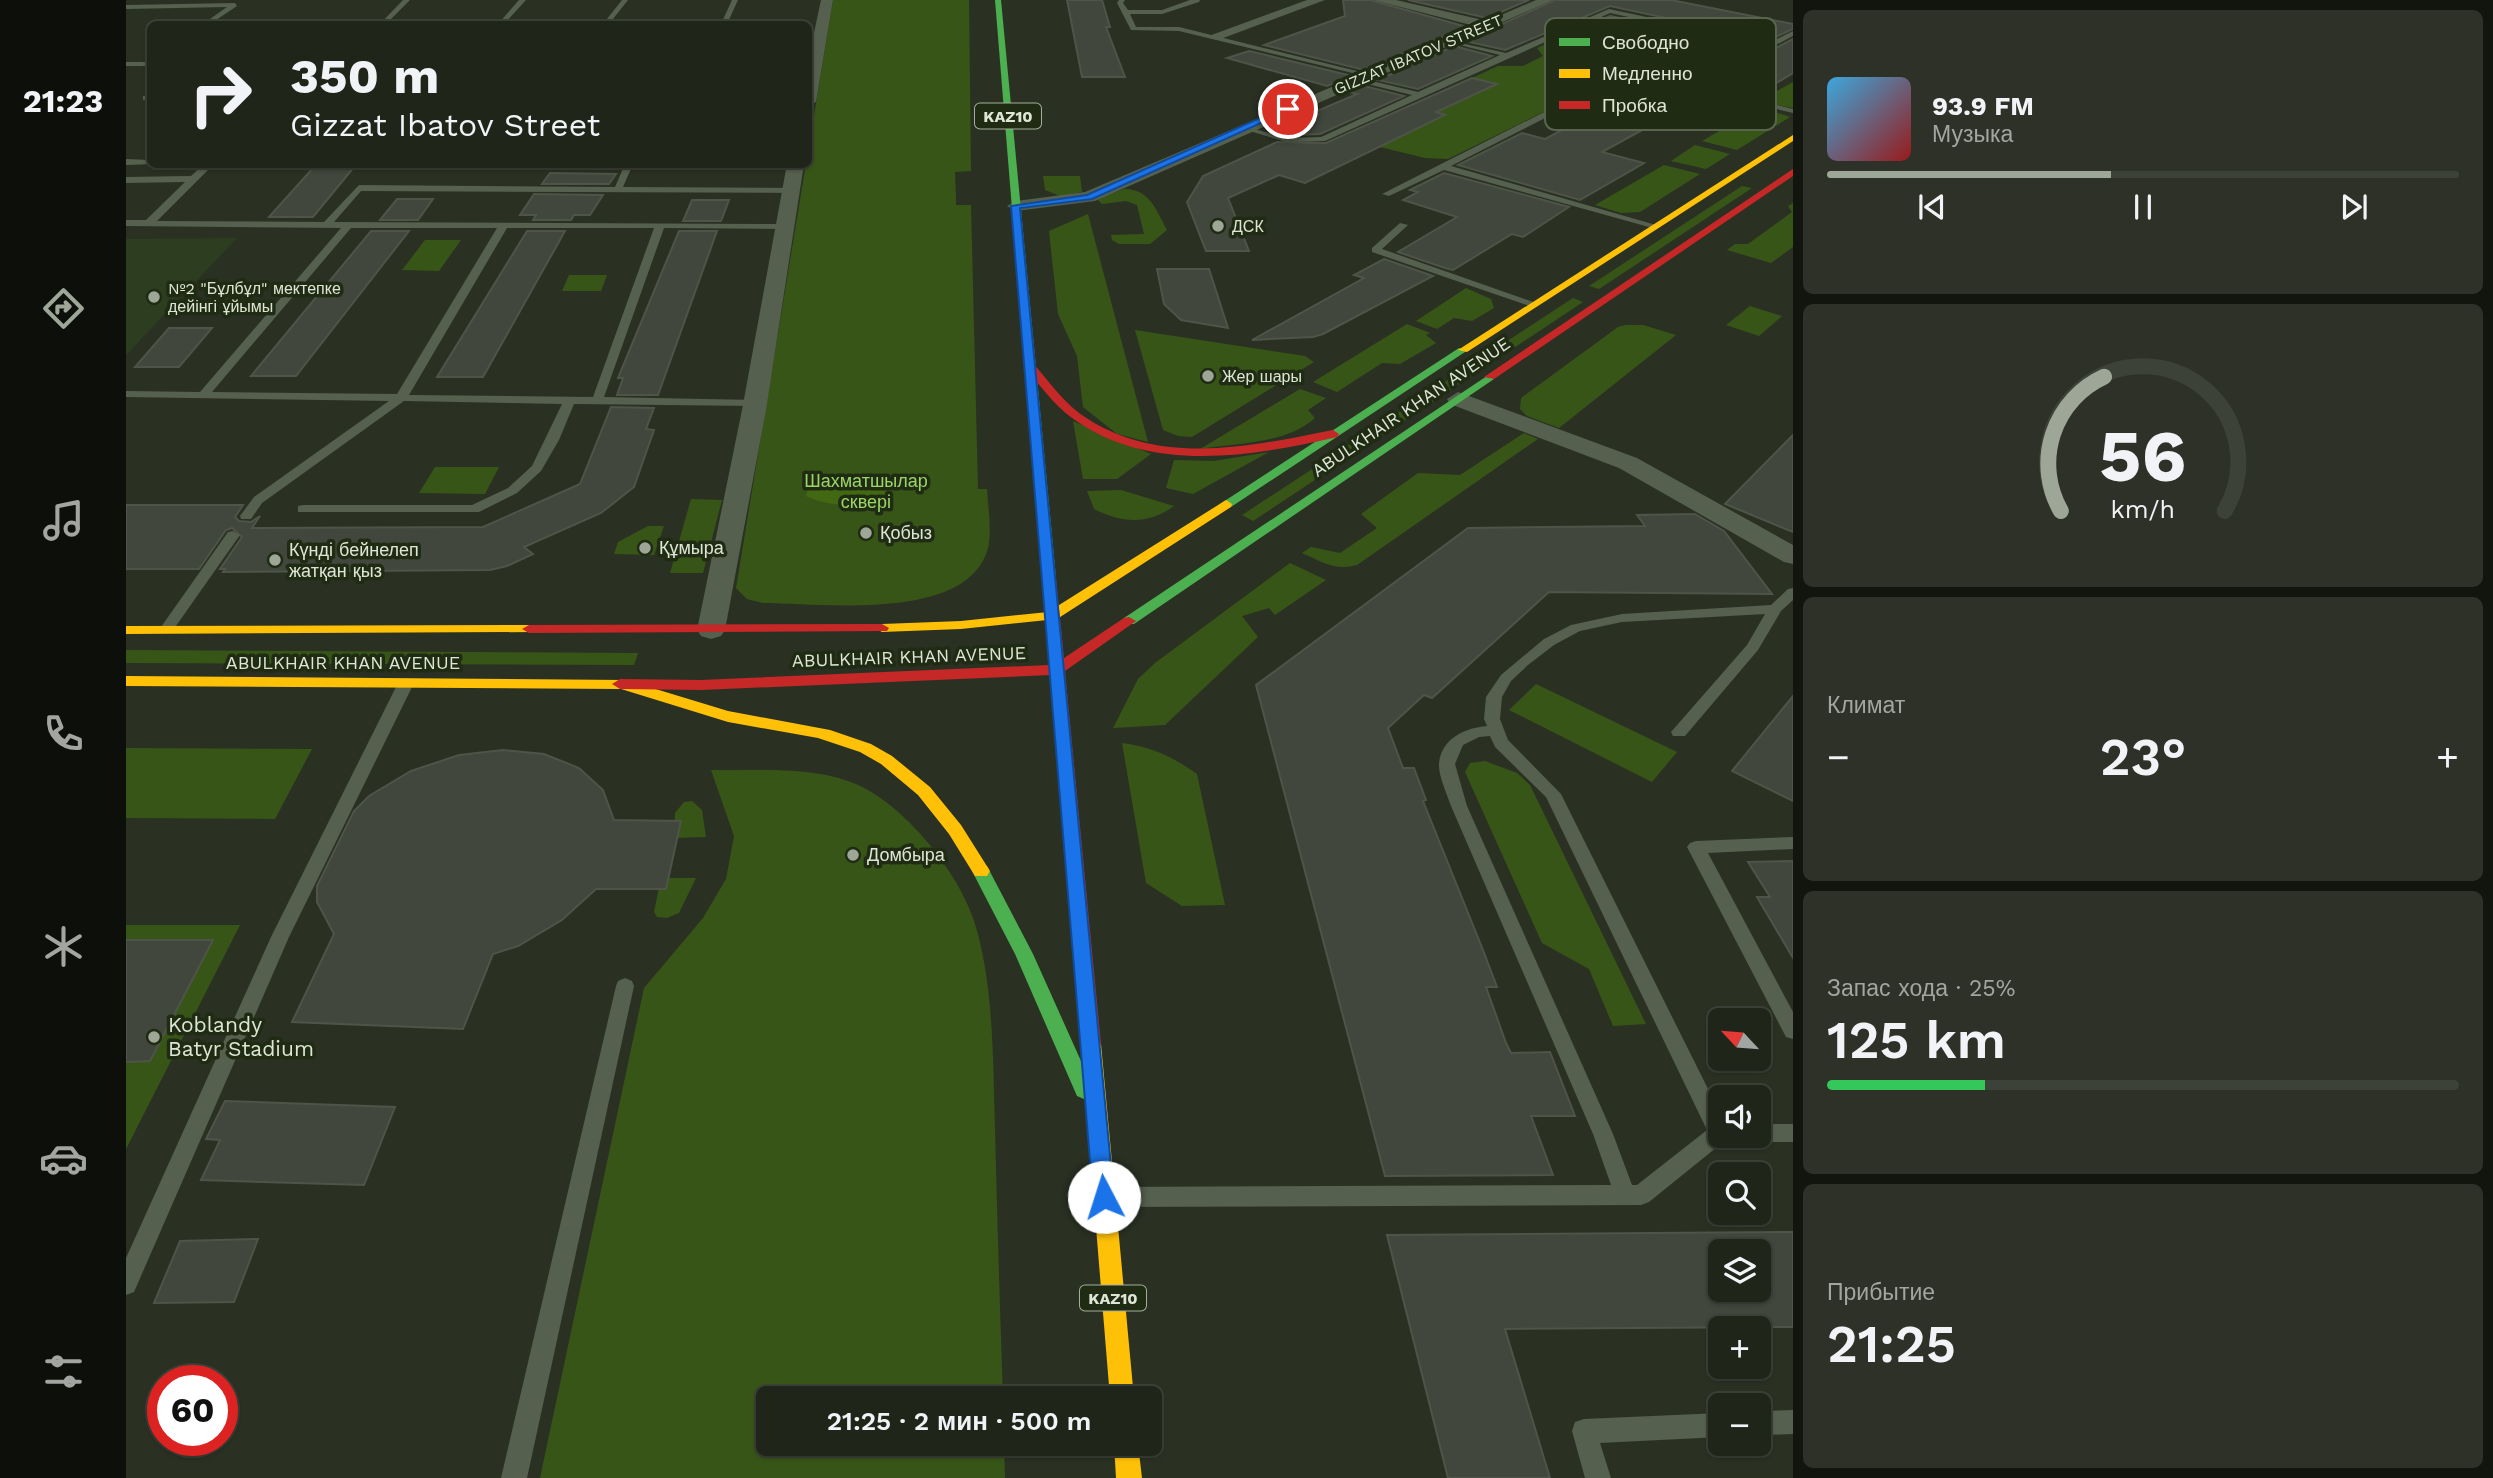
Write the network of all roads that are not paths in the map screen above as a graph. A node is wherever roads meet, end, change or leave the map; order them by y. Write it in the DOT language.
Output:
graph roads {
  1 [pos="407,0"];
  2 [pos="523,0"];
  3 [pos="625,0"];
  4 [pos="735,0"];
  5 [pos="827,0"];
  6 [pos="998,0"];
  7 [pos="1122,0"];
  8 [pos="1193,0"];
  9 [pos="1319,0"];
  10 [pos="1379,0"];
  11 [pos="1546,0"];
  12 [pos="217,3"];
  13 [pos="126,7"];
  14 [pos="1126,12"];
  15 [pos="1593,18"];
  16 [pos="1642,18"];
  17 [pos="211,21"];
  18 [pos="386,21"];
  19 [pos="504,21"];
  20 [pos="608,21"];
  21 [pos="725,21"];
  22 [pos="1488,25"];
  23 [pos="1793,33"];
  24 [pos="1213,37"];
  25 [pos="1545,39"];
  26 [pos="1449,41"];
  27 [pos="1776,42"];
  28 [pos="1507,55"];
  29 [pos="813,60"];
  30 [pos="126,64"];
  31 [pos="147,64"];
  32 [pos="1363,77"];
  33 [pos="1419,95"];
  34 [pos="1545,115"];
  35 [pos="1244,128"];
  36 [pos="1793,137"];
  37 [pos="126,162"];
  38 [pos="147,163"];
  39 [pos="1443,167"];
  40 [pos="206,168"];
  41 [pos="627,168"];
  42 [pos="795,168"];
  43 [pos="1793,172"];
  44 [pos="126,180"];
  45 [pos="193,180"];
  46 [pos="1774,185"];
  47 [pos="618,189"];
  48 [pos="792,190"];
  49 [pos="1793,190"];
  50 [pos="1386,194"];
  51 [pos="1016,206"];
  52 [pos="126,223"];
  53 [pos="149,223"];
  54 [pos="327,225"];
  55 [pos="660,225"];
  56 [pos="1402,225"];
  57 [pos="503,226"];
  58 [pos="785,226"];
  59 [pos="347,227"];
  60 [pos="1653,228"];
  61 [pos="1557,288"];
  62 [pos="1599,303"];
  63 [pos="1534,304"];
  64 [pos="1028,364"];
  65 [pos="126,394"];
  66 [pos="146,395"];
  67 [pos="203,395"];
  68 [pos="401,398"];
  69 [pos="1458,399"];
  70 [pos="569,401"];
  71 [pos="597,401"];
  72 [pos="755,403"];
  73 [pos="129,408"];
  74 [pos="1334,434"];
  75 [pos="303,509"];
  76 [pos="246,516"];
  77 [pos="233,535"];
  78 [pos="1793,556"];
  79 [pos="1793,592"];
  80 [pos="1775,609"];
  81 [pos="1052,616"];
  82 [pos="126,630"];
  83 [pos="166,630"];
  84 [pos="709,637"];
  85 [pos="1056,670"];
  86 [pos="126,681"];
  87 [pos="406,683"];
  88 [pos="626,685"];
  89 [pos="1496,730"];
  90 [pos="1679,732"];
  91 [pos="1793,843"];
  92 [pos="625,986"];
  93 [pos="1793,1031"];
  94 [pos="1708,1108"];
  95 [pos="1096,1117"];
  96 [pos="1771,1133"];
  97 [pos="1793,1133"];
  98 [pos="1708,1142"];
  99 [pos="1625,1195"];
  100 [pos="1104,1197"];
  101 [pos="126,1284"];
  102 [pos="1121,1386"];
  103 [pos="1793,1422"];
  104 [pos="1771,1423"];
  105 [pos="1708,1425"];
  106 [pos="1127,1456"];
  107 [pos="514,1478"];
  108 [pos="1129,1478"];
  109 [pos="1598,1478"];
  1 -- 18 [label="lane"];
  2 -- 19 [label="lane"];
  3 -- 20 [label="lane"];
  4 -- 21 [label="lane"];
  5 -- 29 [label="street"];
  6 -- 51 [label="main road, KAZ10"];
  7 -- 14 [label="lane"];
  8 -- 14 [label="lane"];
  9 -- 24 [label="street"];
  10 -- 22 [label="street"];
  11 -- 22 [label="street, GIZZAT IBATOV STREET"];
  12 -- 13 [label="lane"];
  12 -- 17 [label="lane"];
  14 -- 24 [label="lane"];
  15 -- 16 [label="lane"];
  22 -- 26 [label="street, GIZZAT IBATOV STREET"];
  23 -- 27 [label="lane"];
  24 -- 32 [label="lane"];
  25 -- 28 [label="lane"];
  26 -- 28 [label="lane"];
  26 -- 32 [label="street, GIZZAT IBATOV STREET"];
  28 -- 33 [label="lane"];
  30 -- 31 [label="lane"];
  32 -- 33 [label="lane"];
  32 -- 35 [label="street, GIZZAT IBATOV STREET"];
  33 -- 35 [label="lane"];
  34 -- 39 [label="lane"];
  35 -- 51 [label="street, GIZZAT IBATOV STREET"];
  36 -- 60 [label="main road, ABULKHAIR KHAN AVENUE"];
  37 -- 38 [label="lane"];
  39 -- 50 [label="lane"];
  39 -- 60 [label="lane"];
  40 -- 45 [label="lane"];
  41 -- 47 [label="lane"];
  42 -- 48 [label="street"];
  43 -- 46 [label="main road, ABULKHAIR KHAN AVENUE"];
  44 -- 45 [label="lane"];
  45 -- 53 [label="lane"];
  46 -- 49 [label="main road"];
  46 -- 62 [label="main road, ABULKHAIR KHAN AVENUE"];
  47 -- 48 [label="lane"];
  47 -- 54 [label="lane"];
  48 -- 58 [label="street"];
  51 -- 64 [label="main road, KAZ10"];
  52 -- 53 [label="lane"];
  53 -- 54 [label="lane"];
  54 -- 59 [label="lane"];
  55 -- 57 [label="lane"];
  55 -- 58 [label="lane"];
  55 -- 71 [label="lane"];
  56 -- 63 [label="lane"];
  57 -- 59 [label="lane"];
  57 -- 68 [label="lane"];
  58 -- 72 [label="street"];
  59 -- 67 [label="lane"];
  60 -- 61 [label="main road, ABULKHAIR KHAN AVENUE"];
  61 -- 62 [label="main road"];
  61 -- 63 [label="main road, ABULKHAIR KHAN AVENUE"];
  62 -- 69 [label="main road, ABULKHAIR KHAN AVENUE"];
  63 -- 74 [label="main road, ABULKHAIR KHAN AVENUE"];
  64 -- 74 [label="main road"];
  64 -- 81 [label="main road, KAZ10"];
  65 -- 66 [label="lane"];
  66 -- 67 [label="lane"];
  66 -- 73 [label="lane"];
  67 -- 68 [label="lane"];
  68 -- 70 [label="lane"];
  68 -- 76 [label="lane"];
  69 -- 78 [label="street"];
  69 -- 85 [label="main road, ABULKHAIR KHAN AVENUE"];
  70 -- 71 [label="lane"];
  70 -- 75 [label="lane"];
  71 -- 72 [label="lane"];
  72 -- 84 [label="street"];
  74 -- 81 [label="main road, ABULKHAIR KHAN AVENUE"];
  77 -- 83 [label="lane"];
  79 -- 80 [label="lane"];
  80 -- 89 [label="lane"];
  80 -- 90 [label="lane"];
  81 -- 84 [label="main road, ABULKHAIR KHAN AVENUE"];
  81 -- 85 [label="main road, KAZ10"];
  82 -- 83 [label="main road, ABULKHAIR KHAN AVENUE"];
  83 -- 84 [label="main road, ABULKHAIR KHAN AVENUE"];
  85 -- 88 [label="main road, ABULKHAIR KHAN AVENUE"];
  85 -- 95 [label="main road, KAZ10"];
  86 -- 87 [label="main road, ABULKHAIR KHAN AVENUE"];
  87 -- 88 [label="main road, ABULKHAIR KHAN AVENUE"];
  87 -- 101 [label="lane"];
  88 -- 95 [label="main road"];
  89 -- 94 [label="lane"];
  89 -- 99 [label="lane"];
  91 -- 93 [label="lane"];
  92 -- 107 [label="lane"];
  95 -- 100 [label="main road, KAZ10"];
  96 -- 97 [label="lane"];
  98 -- 99 [label="lane"];
  99 -- 100 [label="lane"];
  100 -- 102 [label="main road, KAZ10"];
  103 -- 104 [label="lane"];
  105 -- 109 [label="lane"];
  106 -- 108 [label="main road"];
}
